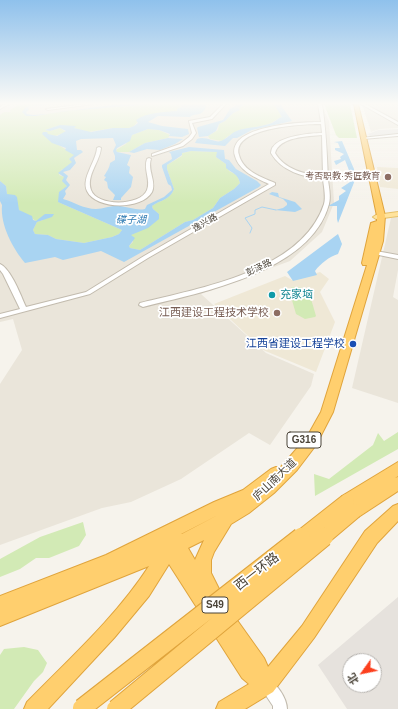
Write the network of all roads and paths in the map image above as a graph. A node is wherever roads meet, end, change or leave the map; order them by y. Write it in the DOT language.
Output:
graph roads {
  1 [pos="191,137"];
  2 [pos="247,137"];
  3 [pos="293,137"];
  4 [pos="323,137"];
  5 [pos="360,137"];
  6 [pos="374,137"];
  7 [pos="363,138"];
  8 [pos="99,148"];
  9 [pos="154,155"];
  10 [pos="149,159"];
  11 [pos="325,179"];
  12 [pos="398,214"];
  13 [pos="378,217"];
  14 [pos="376,253"];
  15 [pos="398,257"];
  16 [pos="0,266"];
  17 [pos="143,305"];
  18 [pos="24,310"];
  19 [pos="0,316"];
  20 [pos="398,468"];
  21 [pos="398,483"];
  22 [pos="351,506"];
  23 [pos="398,511"];
  24 [pos="225,520"];
  25 [pos="171,541"];
  26 [pos="215,602"];
  27 [pos="0,605"];
  28 [pos="0,617"];
  29 [pos="266,685"];
  30 [pos="34,709"];
  31 [pos="82,709"];
  32 [pos="116,709"];
  33 [pos="226,709"];
  34 [pos="280,709"];
  1 -- 9 [label="street"];
  2 -- 18 [label="street, 逸兴路"];
  3 -- 11 [label="street"];
  4 -- 11 [label="street, 彭泽路"];
  5 -- 13 [label="highway, 庐山南大道 / G316"];
  6 -- 7 [label="street"];
  7 -- 13 [label="highway, 庐山南大道 / G316"];
  8 -- 10 [label="street"];
  11 -- 17 [label="street, 彭泽路"];
  12 -- 13 [label="main road"];
  13 -- 14 [label="highway, 庐山南大道 / G316"];
  13 -- 25 [label="highway, 庐山南大道 / G316"];
  14 -- 15 [label="street"];
  14 -- 24 [label="highway, 庐山南大道 / G316"];
  16 -- 18 [label="street"];
  18 -- 19 [label="street, 逸兴路"];
  20 -- 22 [label="highway, 西一环路 / S49"];
  21 -- 22 [label="highway, 西一环路 / S49"];
  22 -- 31 [label="highway, 西一环路 / S49, bridge"];
  22 -- 32 [label="highway, 西一环路 / S49, bridge"];
  23 -- 29 [label="highway"];
  24 -- 25 [label="highway, 庐山南大道 / G316"];
  24 -- 26 [label="highway"];
  25 -- 26 [label="highway"];
  25 -- 27 [label="highway, 庐山南大道 / G316"];
  25 -- 28 [label="highway, 庐山南大道 / G316"];
  25 -- 29 [label="highway"];
  25 -- 30 [label="highway"];
  26 -- 29 [label="highway"];
  29 -- 33 [label="highway"];
  29 -- 34 [label="street"];
}
